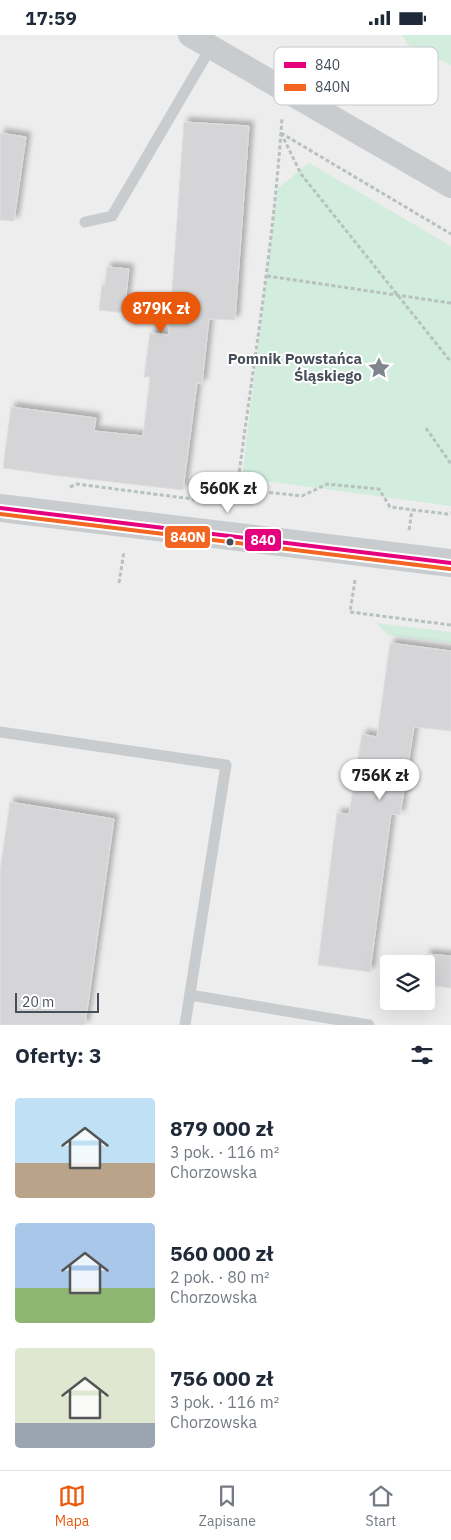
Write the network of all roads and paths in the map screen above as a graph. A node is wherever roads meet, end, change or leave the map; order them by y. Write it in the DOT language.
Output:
graph roads {
  1 [pos="190,35"];
  2 [pos="211,47"];
  3 [pos="274,84"];
  4 [pos="310,105"];
  5 [pos="282,111"];
  6 [pos="281,133"];
  7 [pos="451,187"];
  8 [pos="85,222"];
  9 [pos="451,234"];
  10 [pos="267,275"];
  11 [pos="398,296"];
  12 [pos="451,303"];
  13 [pos="451,363"];
  14 [pos="426,428"];
  15 [pos="451,464"];
  16 [pos="238,489"];
  17 [pos="208,501"];
  18 [pos="0,508"];
  19 [pos="451,508"];
  20 [pos="449,513"];
  21 [pos="451,563"];
  22 [pos="350,612"];
  23 [pos="451,625"];
  24 [pos="0,732"];
  25 [pos="190,995"];
  26 [pos="185,1025"];
  27 [pos="369,1025"];
  1 -- 2 [label="street"];
  2 -- 3 [label="street"];
  2 -- 8 [label="lane"];
  4 -- 7 [label="street"];
  5 -- 6 [label="path"];
  6 -- 9 [label="path"];
  6 -- 10 [label="path"];
  6 -- 11 [label="path"];
  10 -- 11 [label="path"];
  10 -- 16 [label="path"];
  11 -- 12 [label="path"];
  11 -- 13 [label="path"];
  14 -- 15 [label="path"];
  16 -- 17 [label="path"];
  16 -- 20 [label="path"];
  18 -- 21 [label="street"];
  19 -- 20 [label="path"];
  22 -- 23 [label="path"];
  24 -- 25 [label="lane"];
  25 -- 26 [label="lane"];
  25 -- 27 [label="lane"];
}
